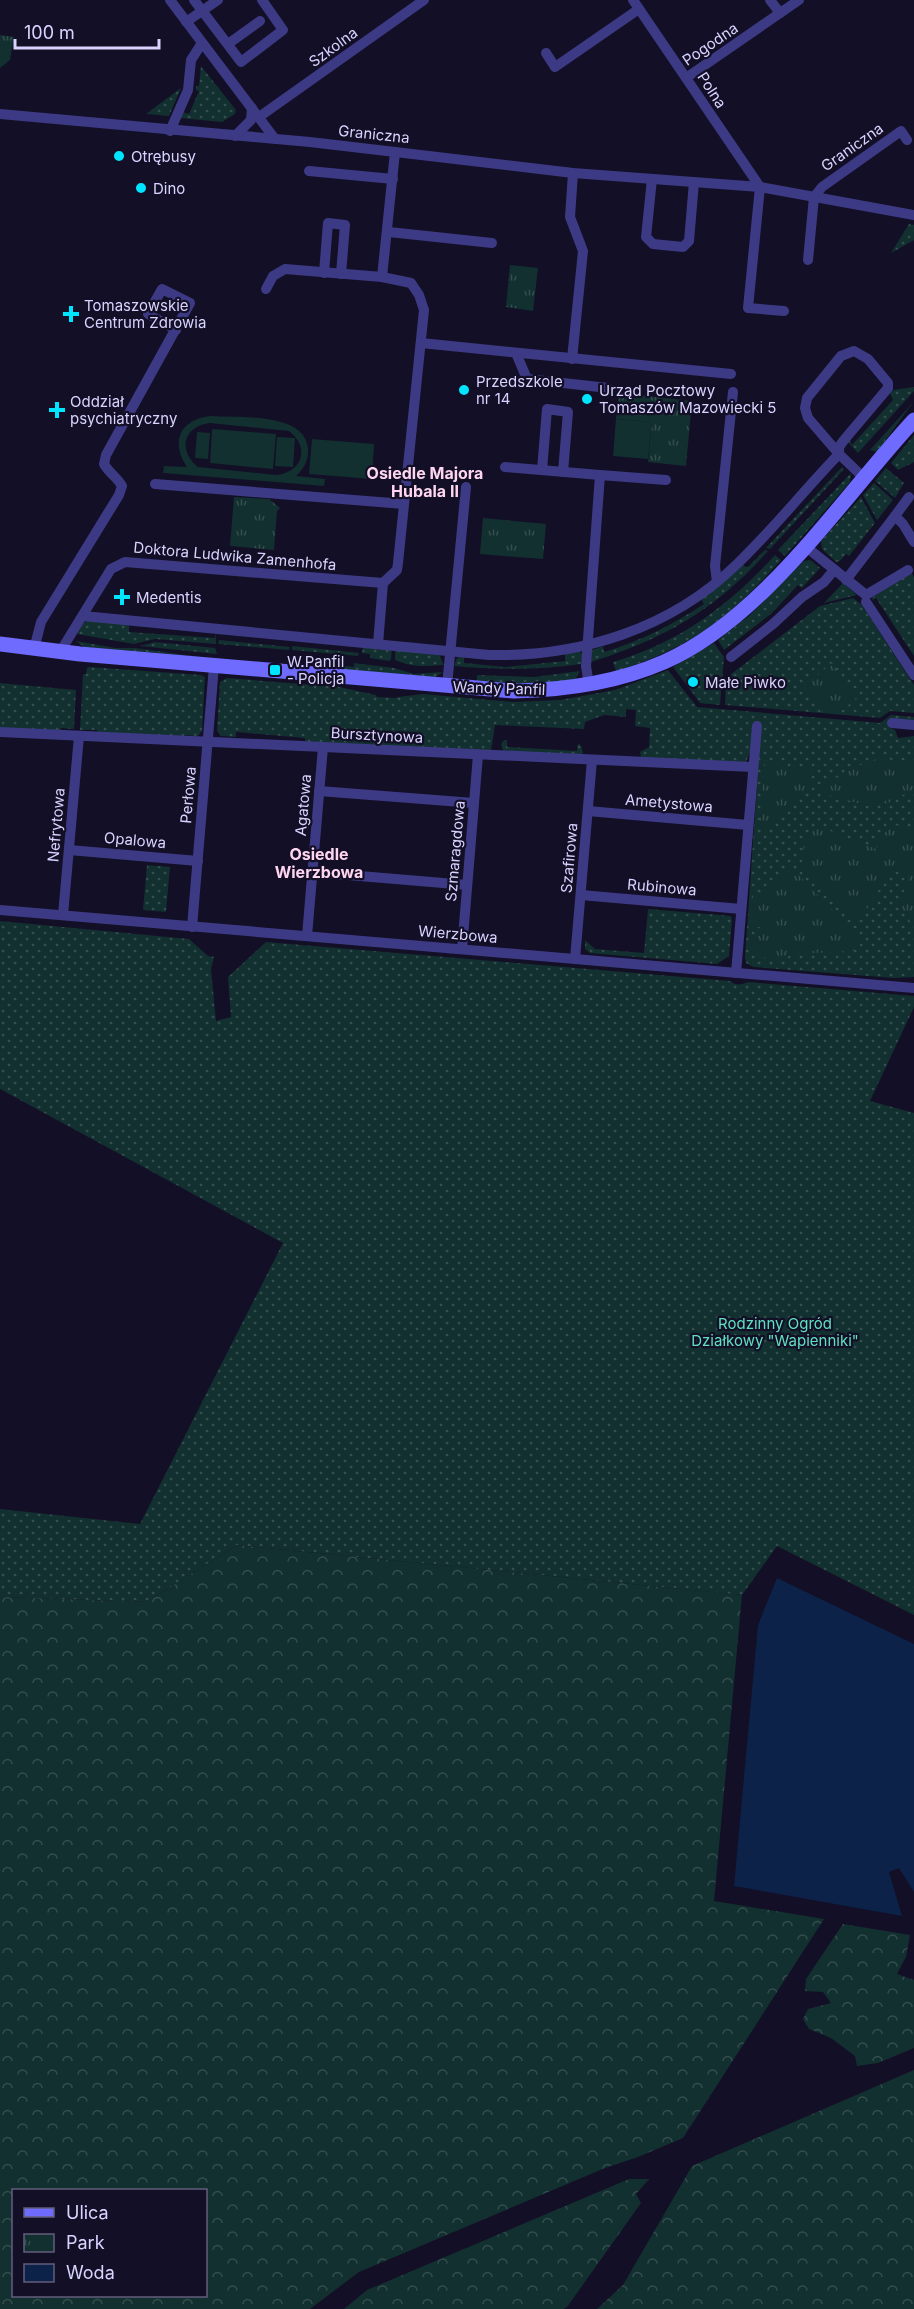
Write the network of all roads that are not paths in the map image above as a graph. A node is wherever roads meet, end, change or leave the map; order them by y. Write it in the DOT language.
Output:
graph roads {
  1 [pos="170,0"];
  2 [pos="194,0"];
  3 [pos="218,0"];
  4 [pos="262,0"];
  5 [pos="424,0"];
  6 [pos="770,0"];
  7 [pos="799,0"];
  8 [pos="636,5"];
  9 [pos="202,11"];
  10 [pos="780,13"];
  11 [pos="260,21"];
  12 [pos="186,22"];
  13 [pos="202,43"];
  14 [pos="228,44"];
  15 [pos="546,53"];
  16 [pos="686,78"];
  17 [pos="0,114"];
  18 [pos="257,116"];
  19 [pos="170,131"];
  20 [pos="235,136"];
  21 [pos="257,138"];
  22 [pos="275,139"];
  23 [pos="907,140"];
  24 [pos="395,152"];
  25 [pos="309,171"];
  26 [pos="573,173"];
  27 [pos="393,178"];
  28 [pos="652,178"];
  29 [pos="694,182"];
  30 [pos="759,187"];
  31 [pos="814,197"];
  32 [pos="914,216"];
  33 [pos="388,232"];
  34 [pos="492,243"];
  35 [pos="808,260"];
  36 [pos="324,273"];
  37 [pos="341,274"];
  38 [pos="382,277"];
  39 [pos="266,289"];
  40 [pos="784,311"];
  41 [pos="176,330"];
  42 [pos="421,343"];
  43 [pos="516,353"];
  44 [pos="572,358"];
  45 [pos="731,374"];
  46 [pos="608,388"];
  47 [pos="734,392"];
  48 [pos="914,415"];
  49 [pos="914,420"];
  50 [pos="901,434"];
  51 [pos="839,454"];
  52 [pos="506,467"];
  53 [pos="542,470"];
  54 [pos="563,472"];
  55 [pos="600,475"];
  56 [pos="864,478"];
  57 [pos="666,480"];
  58 [pos="155,484"];
  59 [pos="466,487"];
  60 [pos="909,497"];
  61 [pos="404,504"];
  62 [pos="895,516"];
  63 [pos="914,542"];
  64 [pos="805,546"];
  65 [pos="834,570"];
  66 [pos="908,570"];
  67 [pos="846,580"];
  68 [pos="717,582"];
  69 [pos="383,584"];
  70 [pos="866,602"];
  71 [pos="83,616"];
  72 [pos="0,644"];
  73 [pos="378,644"];
  74 [pos="587,646"];
  75 [pos="34,649"];
  76 [pos="451,651"];
  77 [pos="60,652"];
  78 [pos="731,657"];
  79 [pos="214,666"];
  80 [pos="914,675"];
  81 [pos="447,686"];
  82 [pos="589,686"];
  83 [pos="892,723"];
  84 [pos="914,725"];
  85 [pos="757,726"];
  86 [pos="0,732"];
  87 [pos="79,736"];
  88 [pos="208,742"];
  89 [pos="323,747"];
  90 [pos="478,754"];
  91 [pos="592,760"];
  92 [pos="753,768"];
  93 [pos="319,791"];
  94 [pos="474,803"];
  95 [pos="588,811"];
  96 [pos="748,825"];
  97 [pos="69,850"];
  98 [pos="198,861"];
  99 [pos="312,872"];
  100 [pos="467,885"];
  101 [pos="581,895"];
  102 [pos="741,909"];
  103 [pos="0,910"];
  104 [pos="63,915"];
  105 [pos="192,927"];
  106 [pos="307,936"];
  107 [pos="462,950"];
  108 [pos="575,959"];
  109 [pos="736,972"];
  110 [pos="914,988"];
  1 -- 12 [label="street"];
  2 -- 9 [label="street"];
  3 -- 9 [label="street"];
  4 -- 14 [label="street"];
  5 -- 18 [label="street, Szkolna"];
  6 -- 10 [label="street"];
  7 -- 10 [label="street, Pogodna"];
  8 -- 15 [label="street, Polna"];
  8 -- 16 [label="street, Polna"];
  9 -- 12 [label="street"];
  9 -- 14 [label="street"];
  10 -- 16 [label="street, Pogodna"];
  11 -- 14 [label="street"];
  12 -- 13 [label="street"];
  13 -- 18 [label="street"];
  13 -- 19 [label="street"];
  16 -- 30 [label="street, Polna"];
  17 -- 19 [label="street, Graniczna"];
  18 -- 20 [label="street, Szkolna"];
  18 -- 21 [label="street"];
  18 -- 22 [label="street"];
  19 -- 20 [label="street, Graniczna"];
  20 -- 21 [label="street, Graniczna"];
  21 -- 22 [label="street, Graniczna"];
  22 -- 24 [label="street, Graniczna"];
  23 -- 31 [label="street, Graniczna"];
  24 -- 26 [label="street, Graniczna"];
  24 -- 27 [label="street"];
  25 -- 27 [label="street"];
  26 -- 28 [label="street, Graniczna"];
  26 -- 44 [label="street"];
  27 -- 33 [label="street"];
  28 -- 29 [label="street, Graniczna"];
  28 -- 29 [label="street"];
  29 -- 30 [label="street, Graniczna"];
  30 -- 31 [label="street, Graniczna"];
  30 -- 40 [label="street"];
  31 -- 32 [label="street, Graniczna"];
  31 -- 35 [label="street"];
  33 -- 34 [label="street"];
  33 -- 38 [label="street"];
  36 -- 37 [label="street"];
  36 -- 37 [label="street"];
  36 -- 39 [label="street"];
  37 -- 38 [label="street"];
  38 -- 42 [label="street"];
  41 -- 75 [label="street"];
  42 -- 43 [label="street"];
  42 -- 61 [label="street"];
  43 -- 44 [label="street"];
  43 -- 46 [label="street"];
  44 -- 45 [label="street"];
  47 -- 68 [label="street"];
  48 -- 50 [label="street, Wandy Panfil"];
  49 -- 50 [label="street, Wandy Panfil"];
  50 -- 56 [label="street, Wandy Panfil"];
  51 -- 51 [label="street"];
  51 -- 56 [label="street"];
  51 -- 68 [label="street"];
  52 -- 53 [label="street"];
  53 -- 54 [label="street"];
  53 -- 54 [label="street"];
  54 -- 55 [label="street"];
  55 -- 57 [label="street"];
  55 -- 74 [label="street"];
  56 -- 64 [label="street, Wandy Panfil"];
  58 -- 61 [label="street"];
  59 -- 76 [label="street"];
  60 -- 62 [label="street"];
  61 -- 69 [label="street"];
  62 -- 63 [label="street"];
  62 -- 67 [label="street"];
  64 -- 65 [label="street"];
  64 -- 82 [label="street, Wandy Panfil"];
  65 -- 67 [label="street"];
  65 -- 78 [label="street"];
  66 -- 67 [label="street"];
  68 -- 74 [label="street"];
  69 -- 71 [label="street, Doktora Ludwika Zamenhofa"];
  69 -- 73 [label="street"];
  70 -- 80 [label="street"];
  71 -- 73 [label="street"];
  71 -- 77 [label="street, Doktora Ludwika Zamenhofa"];
  72 -- 75 [label="street, Wandy Panfil"];
  73 -- 76 [label="street"];
  74 -- 76 [label="street"];
  74 -- 82 [label="street"];
  75 -- 77 [label="street, Wandy Panfil"];
  76 -- 81 [label="street"];
  77 -- 79 [label="street, Wandy Panfil"];
  79 -- 81 [label="street, Wandy Panfil"];
  79 -- 88 [label="street, Perłowa"];
  81 -- 82 [label="street, Wandy Panfil"];
  83 -- 84 [label="street"];
  85 -- 92 [label="street"];
  86 -- 87 [label="street, Bursztynowa"];
  87 -- 88 [label="street, Bursztynowa"];
  87 -- 97 [label="street, Nefrytowa"];
  88 -- 89 [label="street, Bursztynowa"];
  88 -- 98 [label="street, Perłowa"];
  89 -- 90 [label="street, Bursztynowa"];
  89 -- 93 [label="street, Agatowa"];
  90 -- 91 [label="street, Bursztynowa"];
  90 -- 94 [label="street, Szmaragdowa"];
  91 -- 92 [label="street, Bursztynowa"];
  91 -- 95 [label="street, Szafirowa"];
  92 -- 96 [label="street"];
  93 -- 94 [label="street"];
  93 -- 99 [label="street, Agatowa"];
  94 -- 100 [label="street, Szmaragdowa"];
  95 -- 96 [label="street, Ametystowa"];
  95 -- 101 [label="street, Szafirowa"];
  96 -- 102 [label="street"];
  97 -- 98 [label="street, Opalowa"];
  97 -- 104 [label="street, Nefrytowa"];
  98 -- 105 [label="street, Perłowa"];
  99 -- 100 [label="street"];
  99 -- 106 [label="street, Agatowa"];
  100 -- 107 [label="street, Szmaragdowa"];
  101 -- 102 [label="street, Rubinowa"];
  101 -- 108 [label="street, Szafirowa"];
  102 -- 109 [label="street"];
  103 -- 104 [label="street, Wierzbowa"];
  104 -- 105 [label="street, Wierzbowa"];
  105 -- 106 [label="street, Wierzbowa"];
  106 -- 107 [label="street, Wierzbowa"];
  107 -- 108 [label="street, Wierzbowa"];
  108 -- 109 [label="street, Wierzbowa"];
  109 -- 110 [label="street, Wierzbowa"];
}
